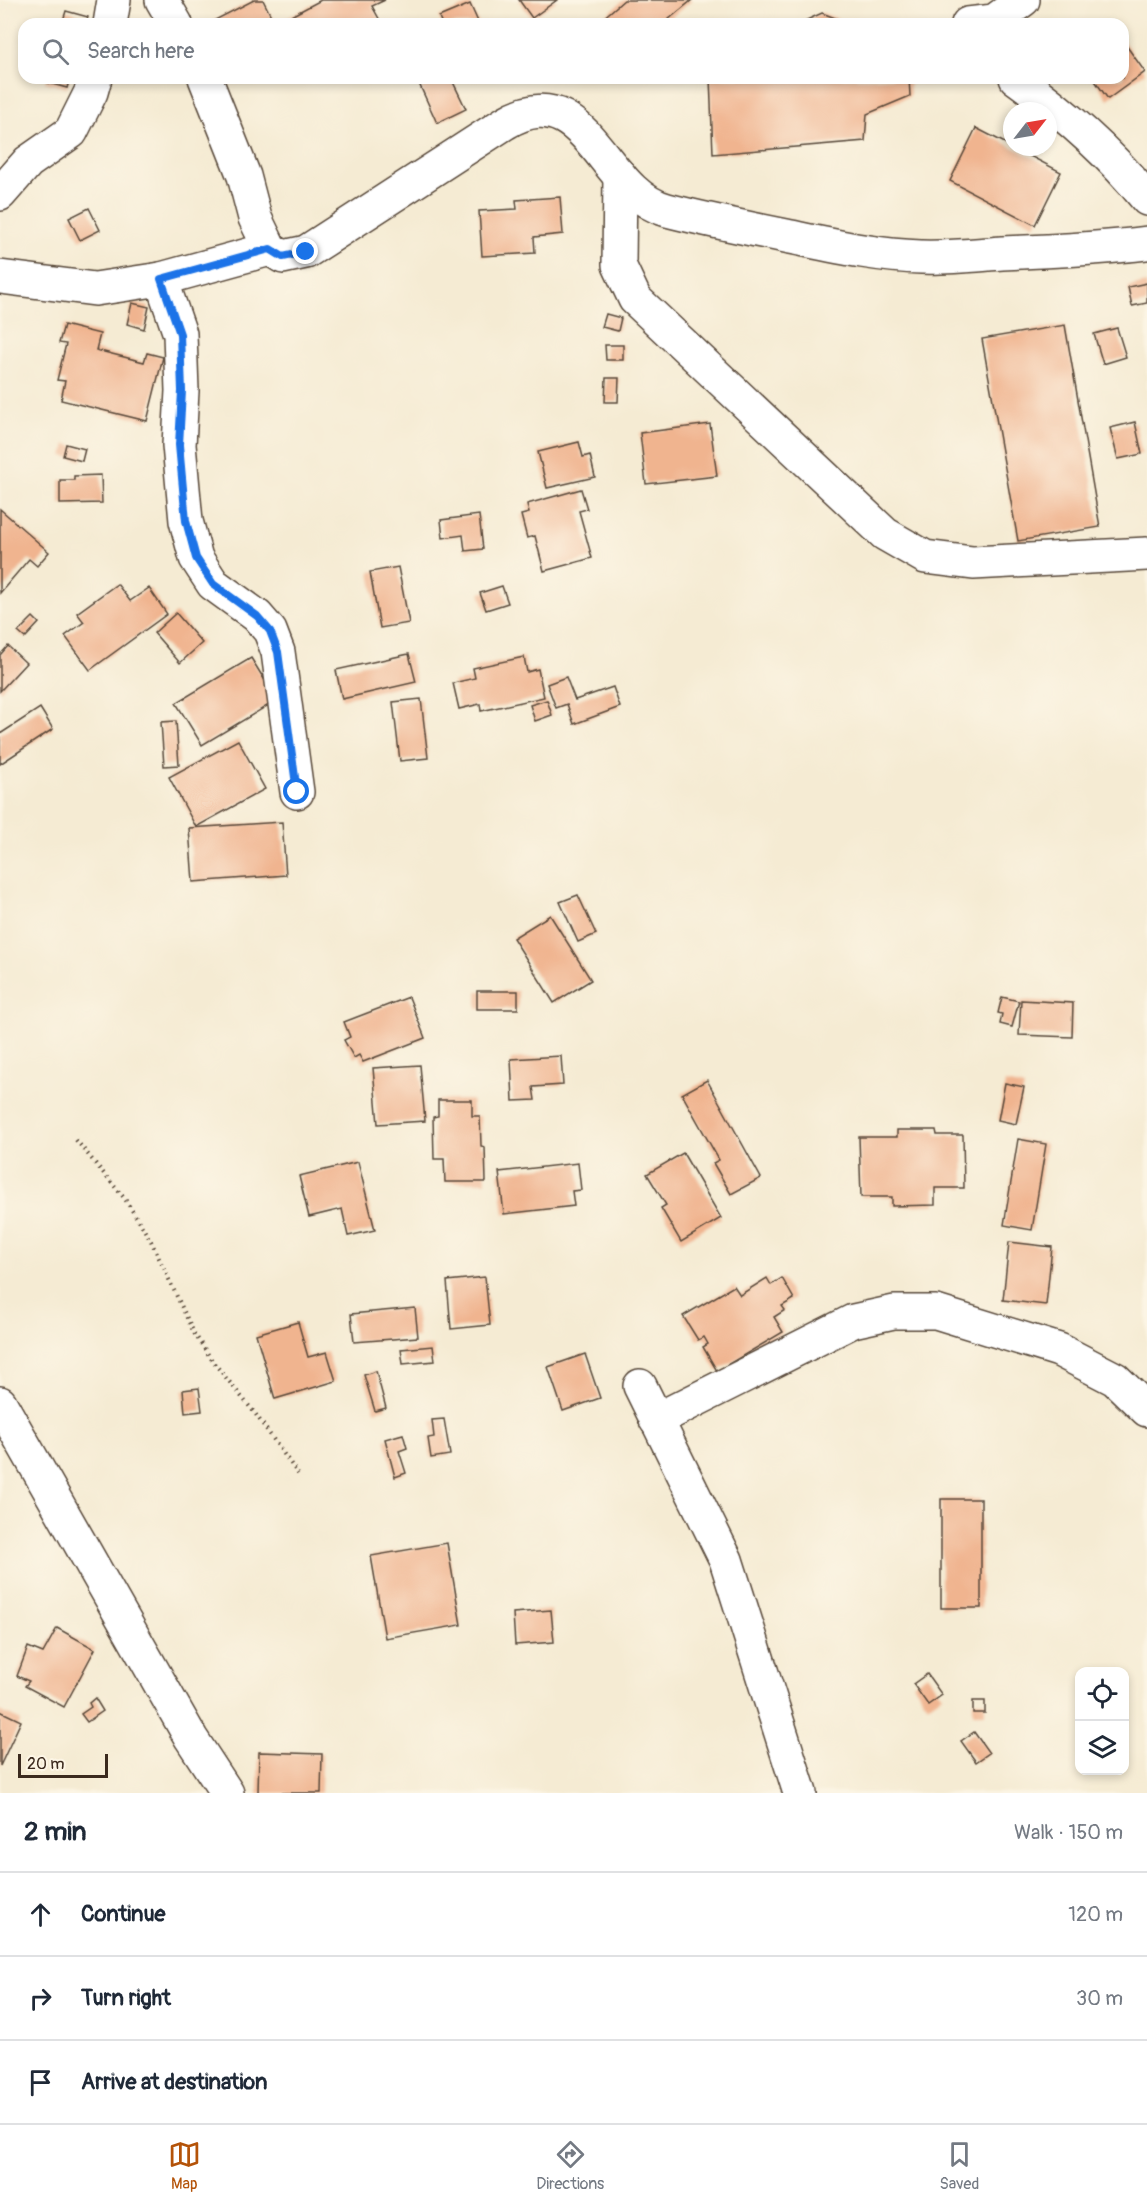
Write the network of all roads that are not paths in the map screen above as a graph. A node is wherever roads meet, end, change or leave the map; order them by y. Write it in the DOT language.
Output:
graph roads {
  1 [pos="114,0"];
  2 [pos="162,0"];
  3 [pos="1023,0"];
  4 [pos="111,18"];
  5 [pos="172,18"];
  6 [pos="998,18"];
  7 [pos="93,84"];
  8 [pos="207,84"];
  9 [pos="1024,84"];
  10 [pos="620,176"];
  11 [pos="0,194"];
  12 [pos="1147,199"];
  13 [pos="1147,243"];
  14 [pos="270,249"];
  15 [pos="0,277"];
  16 [pos="161,279"];
  17 [pos="1147,554"];
  18 [pos="297,792"];
  19 [pos="640,1386"];
  20 [pos="0,1403"];
  21 [pos="1147,1410"];
  22 [pos="656,1420"];
  23 [pos="227,1793"];
  24 [pos="800,1793"];
  1 -- 4 [label="street"];
  2 -- 5 [label="street"];
  3 -- 6 [label="street"];
  7 -- 11 [label="street"];
  8 -- 14 [label="street"];
  9 -- 12 [label="street"];
  10 -- 13 [label="street"];
  10 -- 14 [label="street"];
  10 -- 17 [label="street"];
  14 -- 16 [label="street"];
  15 -- 16 [label="street"];
  16 -- 18 [label="street"];
  19 -- 22 [label="street"];
  20 -- 23 [label="street"];
  21 -- 22 [label="street"];
  22 -- 24 [label="street"];
}
